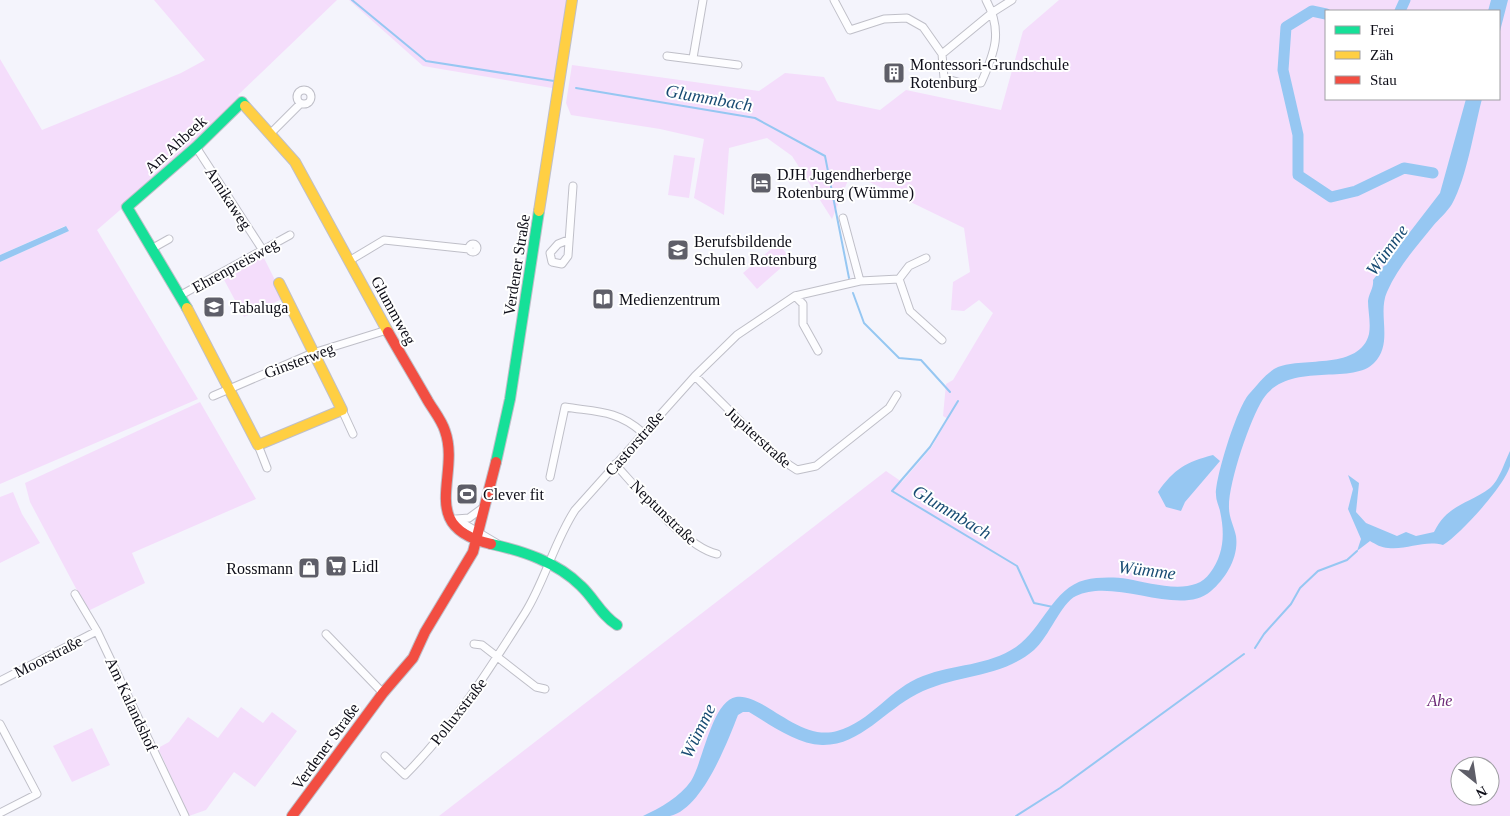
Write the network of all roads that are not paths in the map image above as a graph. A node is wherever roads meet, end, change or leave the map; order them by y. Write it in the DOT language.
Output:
graph roads {
  1 [pos="572,0"];
  2 [pos="703,0"];
  3 [pos="834,0"];
  4 [pos="986,0"];
  5 [pos="1012,0"];
  6 [pos="993,12"];
  7 [pos="942,54"];
  8 [pos="667,56"];
  9 [pos="693,58"];
  10 [pos="738,65"];
  11 [pos="242,102"];
  12 [pos="300,104"];
  13 [pos="270,134"];
  14 [pos="196,147"];
  15 [pos="573,186"];
  16 [pos="843,218"];
  17 [pos="290,235"];
  18 [pos="169,238"];
  19 [pos="568,240"];
  20 [pos="153,248"];
  21 [pos="262,249"];
  22 [pos="469,249"];
  23 [pos="926,258"];
  24 [pos="349,261"];
  25 [pos="899,279"];
  26 [pos="860,281"];
  27 [pos="279,283"];
  28 [pos="181,295"];
  29 [pos="795,296"];
  30 [pos="387,330"];
  31 [pos="942,340"];
  32 [pos="818,351"];
  33 [pos="313,353"];
  34 [pos="695,376"];
  35 [pos="232,387"];
  36 [pos="897,395"];
  37 [pos="214,396"];
  38 [pos="342,410"];
  39 [pos="642,432"];
  40 [pos="353,434"];
  41 [pos="258,445"];
  42 [pos="615,464"];
  43 [pos="267,468"];
  44 [pos="550,477"];
  45 [pos="487,503"];
  46 [pos="453,516"];
  47 [pos="475,538"];
  48 [pos="717,554"];
  49 [pos="550,564"];
  50 [pos="75,594"];
  51 [pos="618,625"];
  52 [pos="97,631"];
  53 [pos="326,634"];
  54 [pos="474,644"];
  55 [pos="498,657"];
  56 [pos="0,681"];
  57 [pos="545,689"];
  58 [pos="382,693"];
  59 [pos="0,724"];
  60 [pos="385,756"];
  61 [pos="0,814"];
  62 [pos="184,816"];
  63 [pos="292,816"];
  1 -- 45 [label="street, Verdener Straße"];
  2 -- 9 [label="street"];
  3 -- 7 [label="street"];
  4 -- 6 [label="street"];
  5 -- 6 [label="street"];
  6 -- 7 [label="street"];
  6 -- 7 [label="street"];
  8 -- 9 [label="street"];
  9 -- 10 [label="street"];
  11 -- 13 [label="street, Glummweg"];
  11 -- 14 [label="street, Am Ahbeek"];
  12 -- 13 [label="street"];
  13 -- 24 [label="street, Glummweg"];
  14 -- 20 [label="street, Am Ahbeek"];
  14 -- 21 [label="street, Arnikaweg"];
  15 -- 19 [label="street"];
  16 -- 26 [label="street"];
  17 -- 21 [label="street, Ehrenpreisweg"];
  18 -- 20 [label="street"];
  20 -- 28 [label="street"];
  21 -- 28 [label="street, Ehrenpreisweg"];
  22 -- 24 [label="street"];
  23 -- 25 [label="street"];
  24 -- 30 [label="street, Glummweg"];
  25 -- 26 [label="street"];
  25 -- 31 [label="street"];
  26 -- 29 [label="street"];
  27 -- 33 [label="street"];
  28 -- 35 [label="street"];
  29 -- 32 [label="street"];
  29 -- 34 [label="street, Castorstraße"];
  30 -- 33 [label="street, Ginsterweg"];
  30 -- 46 [label="street, Glummweg"];
  33 -- 35 [label="street, Ginsterweg"];
  33 -- 38 [label="street"];
  34 -- 36 [label="street, Jupiterstraße"];
  34 -- 39 [label="street, Castorstraße"];
  35 -- 37 [label="street, Ginsterweg"];
  35 -- 41 [label="street"];
  38 -- 40 [label="street"];
  38 -- 41 [label="street"];
  39 -- 42 [label="street, Castorstraße"];
  39 -- 44 [label="street"];
  41 -- 43 [label="street"];
  42 -- 48 [label="street, Neptunstraße"];
  42 -- 49 [label="street, Castorstraße"];
  45 -- 46 [label="street"];
  45 -- 47 [label="street, Verdener Straße"];
  46 -- 47 [label="street"];
  47 -- 49 [label="street"];
  47 -- 58 [label="street, Verdener Straße"];
  49 -- 51 [label="street"];
  49 -- 55 [label="street, Polluxstraße"];
  50 -- 52 [label="street, Am Kalandshof"];
  52 -- 56 [label="street, Moorstraße"];
  52 -- 62 [label="street, Am Kalandshof"];
  53 -- 58 [label="street"];
  54 -- 55 [label="street"];
  55 -- 57 [label="street"];
  55 -- 60 [label="street, Polluxstraße"];
  58 -- 63 [label="street, Verdener Straße"];
  59 -- 61 [label="street"];
}
